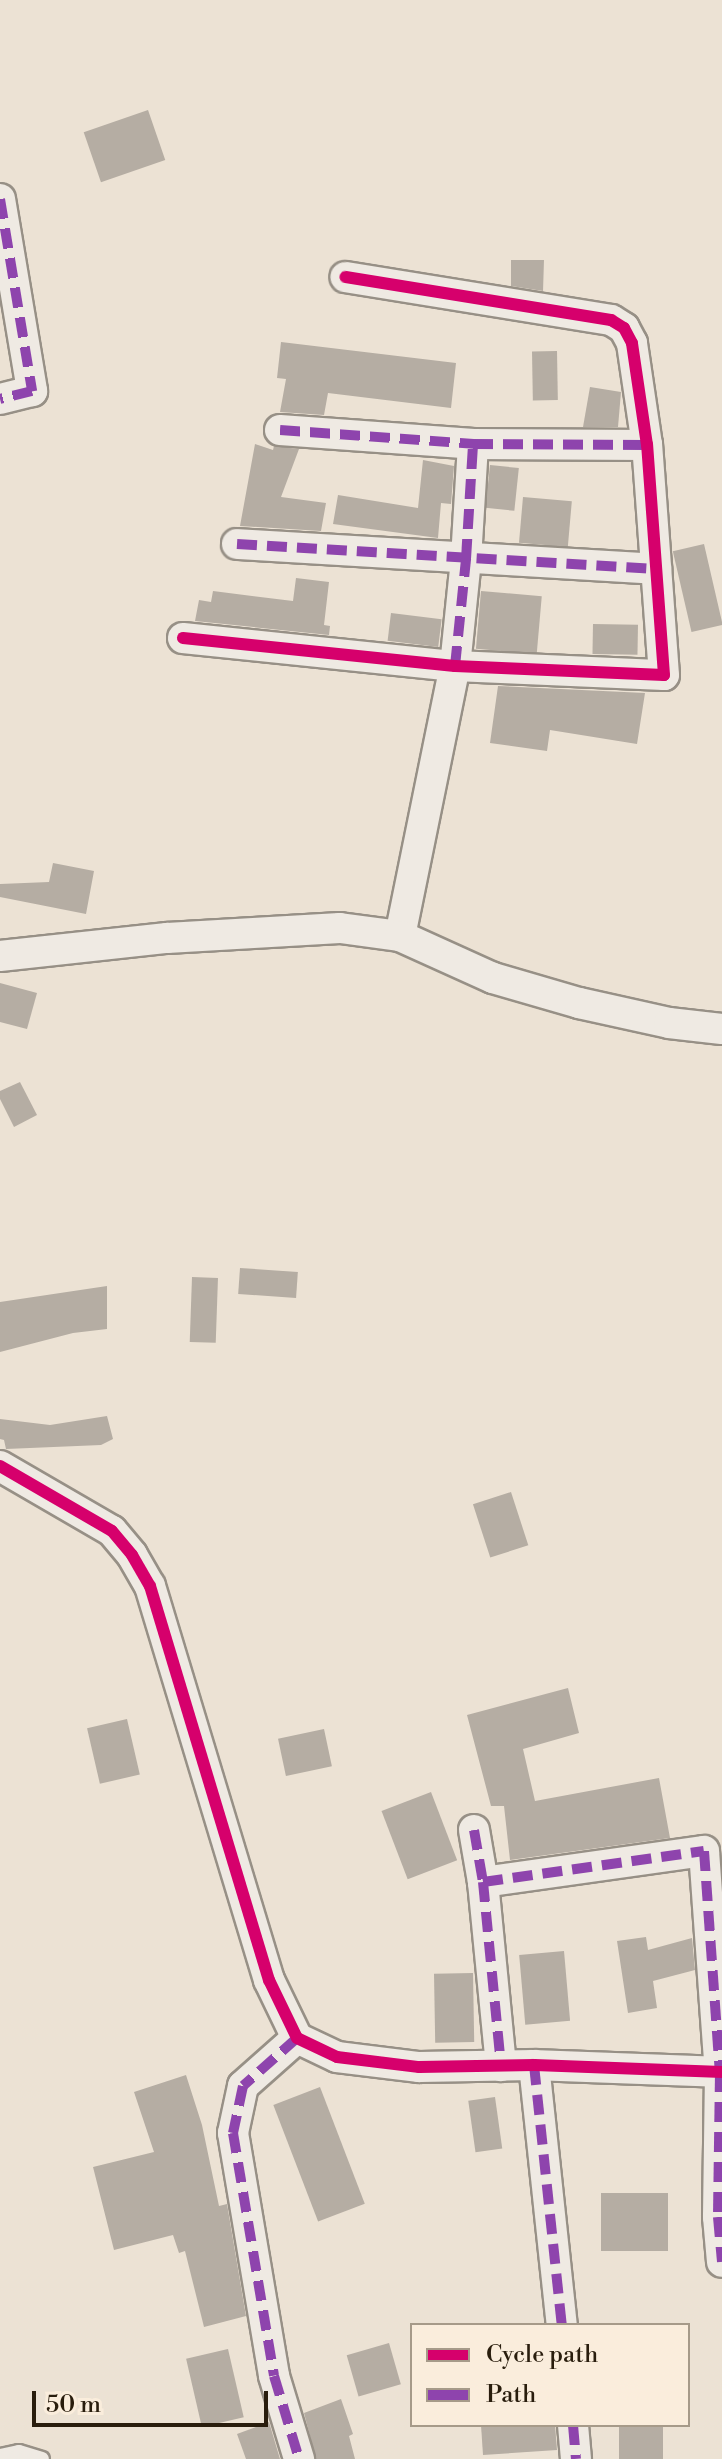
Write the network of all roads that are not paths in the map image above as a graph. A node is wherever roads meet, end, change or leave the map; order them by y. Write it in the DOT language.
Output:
graph roads {
  1 [pos="0,199"];
  2 [pos="345,277"];
  3 [pos="0,399"];
  4 [pos="280,430"];
  5 [pos="473,444"];
  6 [pos="647,445"];
  7 [pos="237,544"];
  8 [pos="466,559"];
  9 [pos="656,569"];
  10 [pos="183,638"];
  11 [pos="455,666"];
  12 [pos="400,936"];
  13 [pos="0,956"];
  14 [pos="722,1029"];
  15 [pos="0,1466"];
  16 [pos="474,1830"];
  17 [pos="713,1849"];
  18 [pos="483,1882"];
  19 [pos="297,2038"];
  20 [pos="534,2065"];
  21 [pos="501,2066"];
  22 [pos="721,2072"];
  23 [pos="722,2262"];
  24 [pos="562,2323"];
  25 [pos="573,2427"];
  26 [pos="0,2456"];
  27 [pos="42,2459"];
  28 [pos="299,2459"];
  29 [pos="576,2459"];
  1 -- 3 [label="street"];
  2 -- 6 [label="street"];
  4 -- 5 [label="street"];
  5 -- 6 [label="street"];
  5 -- 8 [label="street"];
  6 -- 9 [label="street"];
  7 -- 8 [label="street"];
  8 -- 9 [label="street"];
  8 -- 11 [label="street"];
  9 -- 11 [label="street"];
  10 -- 11 [label="street"];
  11 -- 12 [label="street"];
  12 -- 13 [label="street"];
  12 -- 14 [label="street"];
  15 -- 19 [label="street"];
  16 -- 18 [label="street"];
  17 -- 18 [label="street"];
  17 -- 22 [label="street"];
  18 -- 21 [label="street"];
  19 -- 21 [label="street"];
  19 -- 28 [label="street"];
  20 -- 21 [label="street"];
  20 -- 22 [label="street"];
  20 -- 24 [label="street"];
  22 -- 23 [label="street"];
  25 -- 29 [label="street"];
  26 -- 27 [label="lane"];
}
